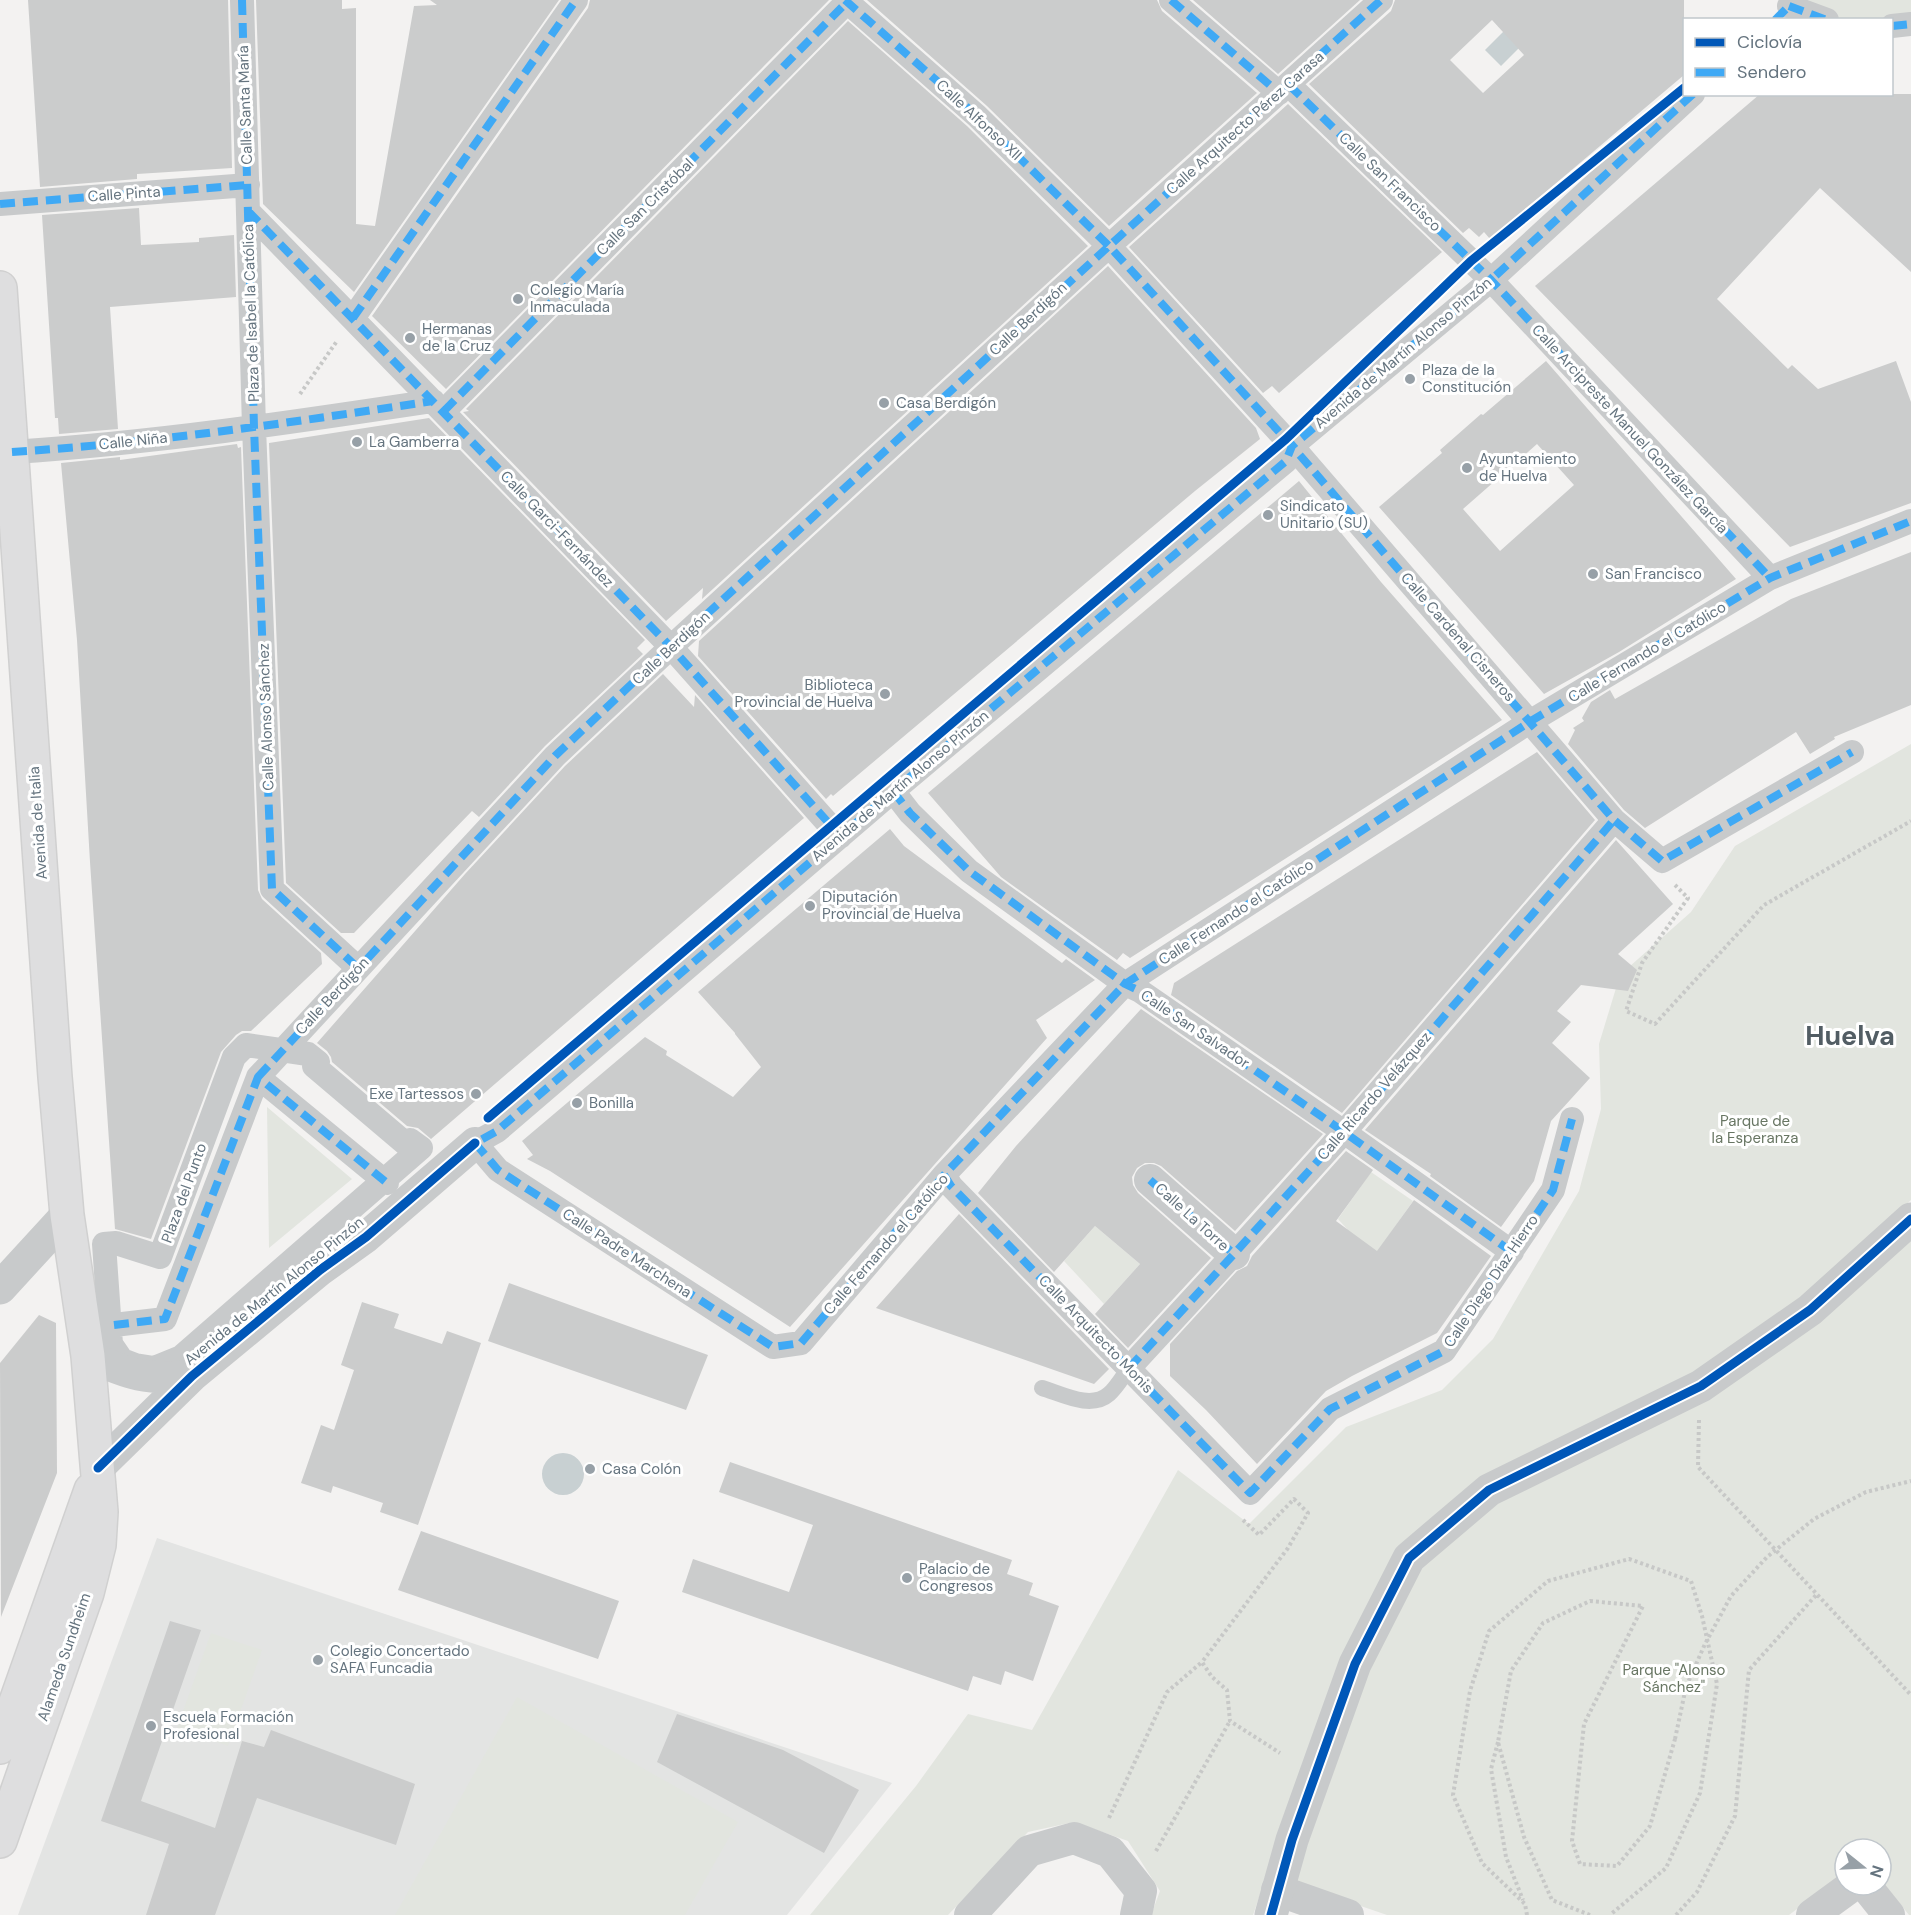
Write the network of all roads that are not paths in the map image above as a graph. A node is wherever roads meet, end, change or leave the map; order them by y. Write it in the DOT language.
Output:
graph roads {
  1 [pos="242,0"];
  2 [pos="576,0"];
  3 [pos="1170,0"];
  4 [pos="1381,0"];
  5 [pos="846,1"];
  6 [pos="1784,9"];
  7 [pos="1819,18"];
  8 [pos="1911,24"];
  9 [pos="1893,27"];
  10 [pos="1284,89"];
  11 [pos="1691,96"];
  12 [pos="248,185"];
  13 [pos="0,204"];
  14 [pos="248,211"];
  15 [pos="1109,246"];
  16 [pos="1491,280"];
  17 [pos="0,288"];
  18 [pos="353,318"];
  19 [pos="439,406"];
  20 [pos="254,427"];
  21 [pos="1292,446"];
  22 [pos="12,452"];
  23 [pos="1911,521"];
  24 [pos="1770,578"];
  25 [pos="671,647"];
  26 [pos="1531,722"];
  27 [pos="1852,752"];
  28 [pos="892,791"];
  29 [pos="1614,820"];
  30 [pos="840,837"];
  31 [pos="358,968"];
  32 [pos="1125,984"];
  33 [pos="281,1050"];
  34 [pos="258,1077"];
  35 [pos="1572,1119"];
  36 [pos="1344,1132"];
  37 [pos="475,1143"];
  38 [pos="944,1174"];
  39 [pos="1150,1180"];
  40 [pos="386,1181"];
  41 [pos="66,1215"];
  42 [pos="1911,1219"];
  43 [pos="1512,1252"];
  44 [pos="1234,1254"];
  45 [pos="0,1288"];
  46 [pos="114,1325"];
  47 [pos="788,1346"];
  48 [pos="88,1356"];
  49 [pos="1129,1368"];
  50 [pos="192,1376"];
  51 [pos="1042,1388"];
  52 [pos="98,1468"];
  53 [pos="1250,1492"];
  54 [pos="0,1747"];
  55 [pos="0,1841"];
  56 [pos="1837,1897"];
  57 [pos="1875,1897"];
  58 [pos="1274,1903"];
  59 [pos="970,1915"];
  60 [pos="1136,1915"];
  61 [pos="1348,1915"];
  62 [pos="1812,1915"];
  63 [pos="1889,1915"];
  1 -- 12 [label="street, Calle Santa María"];
  2 -- 18 [label="street"];
  3 -- 10 [label="street, Calle San Francisco"];
  4 -- 10 [label="street, Calle Arquitecto Pérez Carasa"];
  5 -- 15 [label="street, Calle Alfonso XII"];
  5 -- 19 [label="street, Calle San Cristóbal"];
  6 -- 7 [label="street"];
  8 -- 9 [label="street"];
  10 -- 15 [label="street, Calle Arquitecto Pérez Carasa"];
  10 -- 16 [label="street, Calle San Francisco"];
  11 -- 16 [label="street, Avenida de Martín Alonso Pinzón"];
  12 -- 13 [label="street, Calle Pinta"];
  12 -- 14 [label="street, Calle Santa María"];
  14 -- 18 [label="street, Plaza de Isabel la Católica"];
  14 -- 20 [label="street, Plaza de Isabel la Católica"];
  15 -- 21 [label="street, Calle Cardenal Cisneros"];
  15 -- 25 [label="street, Calle Berdigón"];
  16 -- 21 [label="street, Avenida de Martín Alonso Pinzón"];
  16 -- 24 [label="street, Calle Arcipreste Manuel González García"];
  17 -- 22 [label="main road, Avenida de Italia"];
  18 -- 19 [label="street, Plaza de Isabel la Católica"];
  19 -- 20 [label="street"];
  19 -- 25 [label="street, Calle Garci-Fernández"];
  20 -- 22 [label="street, Calle Niña"];
  20 -- 31 [label="street, Calle Alonso Sánchez"];
  21 -- 26 [label="street, Calle Cardenal Cisneros"];
  21 -- 28 [label="street, Avenida de Martín Alonso Pinzón"];
  22 -- 41 [label="main road, Avenida de Italia"];
  23 -- 24 [label="street, Calle Fernando el Católico"];
  24 -- 26 [label="street, Calle Fernando el Católico"];
  25 -- 30 [label="street, Calle Garci-Fernández"];
  25 -- 31 [label="street, Calle Berdigón"];
  26 -- 29 [label="street, Calle Cardenal Cisneros"];
  26 -- 32 [label="street, Calle Fernando el Católico"];
  27 -- 29 [label="street, Calle Cardenal Cisneros"];
  28 -- 30 [label="street, Avenida de Martín Alonso Pinzón"];
  28 -- 32 [label="street, Calle San Salvador"];
  29 -- 36 [label="street, Calle Ricardo Velázquez"];
  30 -- 37 [label="street, Avenida de Martín Alonso Pinzón"];
  31 -- 33 [label="street, Calle Berdigón"];
  32 -- 36 [label="street, Calle San Salvador"];
  32 -- 38 [label="street, Calle Fernando el Católico"];
  33 -- 34 [label="street, Calle Berdigón"];
  33 -- 40 [label="street, Plaza del Punto"];
  33 -- 40 [label="street, Plaza del Punto"];
  34 -- 40 [label="street"];
  34 -- 46 [label="street, Plaza del Punto"];
  35 -- 43 [label="street, Calle Diego Díaz Hierro"];
  36 -- 43 [label="street, Calle San Salvador"];
  36 -- 44 [label="street, Calle Ricardo Velázquez"];
  37 -- 47 [label="street, Calle Padre Marchena"];
  37 -- 50 [label="street, Avenida de Martín Alonso Pinzón"];
  38 -- 47 [label="street, Calle Fernando el Católico"];
  38 -- 49 [label="street, Calle Arquitecto Monis"];
  39 -- 44 [label="street, Calle La Torre"];
  41 -- 45 [label="street"];
  41 -- 48 [label="main road, Avenida de Italia"];
  42 -- 58 [label="street"];
  43 -- 53 [label="street, Calle Diego Díaz Hierro"];
  44 -- 49 [label="street, Calle Ricardo Velázquez"];
  48 -- 50 [label="street"];
  48 -- 52 [label="main road, Alameda Sundheim"];
  49 -- 51 [label="lane"];
  49 -- 53 [label="street, Calle Arquitecto Monis"];
  50 -- 52 [label="street, Avenida de Martín Alonso Pinzón"];
  52 -- 54 [label="main road, Alameda Sundheim"];
  52 -- 55 [label="main road, Alameda Sundheim"];
  56 -- 62 [label="street"];
  57 -- 63 [label="street"];
  58 -- 61 [label="street"];
  59 -- 60 [label="street"];
}
